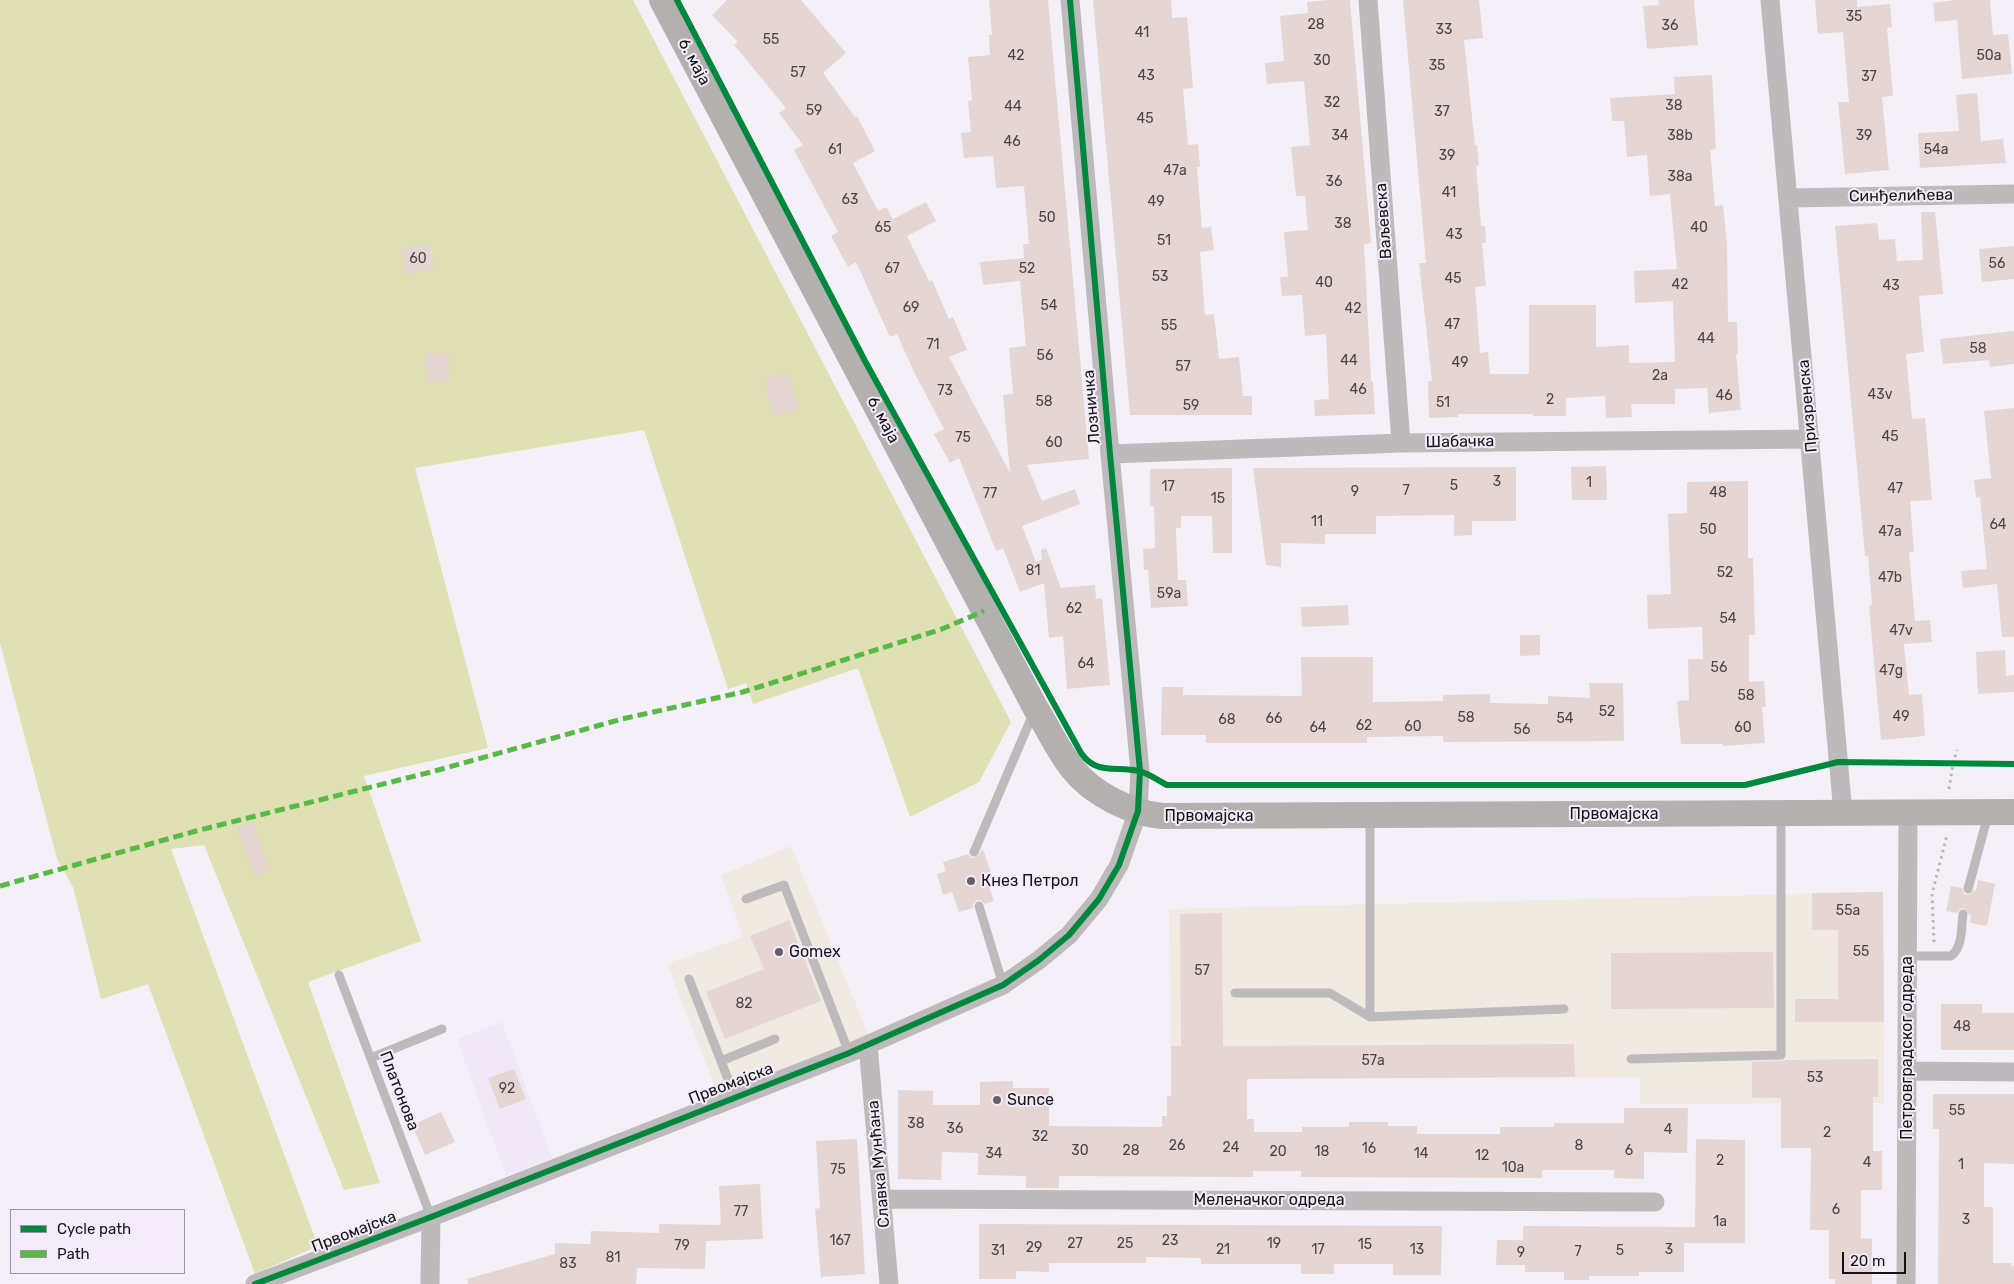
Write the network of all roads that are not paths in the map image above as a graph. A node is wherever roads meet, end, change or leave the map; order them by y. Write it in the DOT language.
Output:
graph roads {
  1 [pos="662,0"];
  2 [pos="1070,0"];
  3 [pos="1368,0"];
  4 [pos="1770,0"];
  5 [pos="2014,194"];
  6 [pos="1788,198"];
  7 [pos="1811,439"];
  8 [pos="1401,443"];
  9 [pos="1110,454"];
  10 [pos="1036,709"];
  11 [pos="1138,811"];
  12 [pos="1781,812"];
  13 [pos="1843,812"];
  14 [pos="1908,812"];
  15 [pos="2001,812"];
  16 [pos="1370,815"];
  17 [pos="974,852"];
  18 [pos="1968,889"];
  19 [pos="746,899"];
  20 [pos="979,906"];
  21 [pos="1963,914"];
  22 [pos="1908,956"];
  23 [pos="339,975"];
  24 [pos="689,980"];
  25 [pos="1003,985"];
  26 [pos="1235,993"];
  27 [pos="1564,1009"];
  28 [pos="1370,1017"];
  29 [pos="442,1029"];
  30 [pos="775,1039"];
  31 [pos="868,1045"];
  32 [pos="848,1053"];
  33 [pos="371,1058"];
  34 [pos="1631,1059"];
  35 [pos="721,1061"];
  36 [pos="1907,1071"];
  37 [pos="2014,1072"];
  38 [pos="735,1097"];
  39 [pos="883,1199"];
  40 [pos="1655,1202"];
  41 [pos="431,1217"];
  42 [pos="255,1284"];
  43 [pos="430,1284"];
  44 [pos="889,1284"];
  45 [pos="1906,1284"];
  1 -- 10 [label="street, 6. маја"];
  2 -- 9 [label="street, Лозничка"];
  3 -- 8 [label="street, Ваљевска"];
  4 -- 6 [label="street, Призренска"];
  5 -- 6 [label="street, Синђелићева"];
  6 -- 7 [label="street, Призренска"];
  7 -- 8 [label="street, Шабачка"];
  7 -- 13 [label="street, Призренска"];
  8 -- 9 [label="street, Шабачка"];
  9 -- 11 [label="street, Лозничка"];
  10 -- 11 [label="street, 6. маја"];
  10 -- 17 [label="lane"];
  11 -- 16 [label="street, Првомајска"];
  11 -- 25 [label="street, Првомајска"];
  12 -- 13 [label="street, Првомајска"];
  12 -- 16 [label="street, Првомајска"];
  12 -- 34 [label="lane"];
  13 -- 14 [label="street, Првомајска"];
  14 -- 15 [label="street, Првомајска"];
  14 -- 22 [label="street, Петровградског одреда"];
  15 -- 18 [label="lane"];
  16 -- 28 [label="lane"];
  19 -- 32 [label="lane"];
  20 -- 25 [label="lane"];
  21 -- 22 [label="lane"];
  22 -- 36 [label="street, Петровградског одреда"];
  23 -- 33 [label="lane, Платонова"];
  24 -- 35 [label="lane"];
  25 -- 31 [label="street, Првомајска"];
  26 -- 28 [label="lane"];
  27 -- 28 [label="lane"];
  29 -- 33 [label="lane"];
  30 -- 35 [label="lane"];
  31 -- 32 [label="street, Првомајска"];
  31 -- 39 [label="street, Славка Мунћана"];
  32 -- 38 [label="street, Првомајска"];
  33 -- 41 [label="lane, Платонова"];
  35 -- 38 [label="lane"];
  36 -- 37 [label="street"];
  36 -- 45 [label="street, Петровградског одреда"];
  38 -- 41 [label="street, Првомајска"];
  39 -- 40 [label="street, Меленачког одреда"];
  39 -- 44 [label="street, Славка Мунћана"];
  41 -- 42 [label="street, Првомајска"];
  41 -- 43 [label="street"];
}
